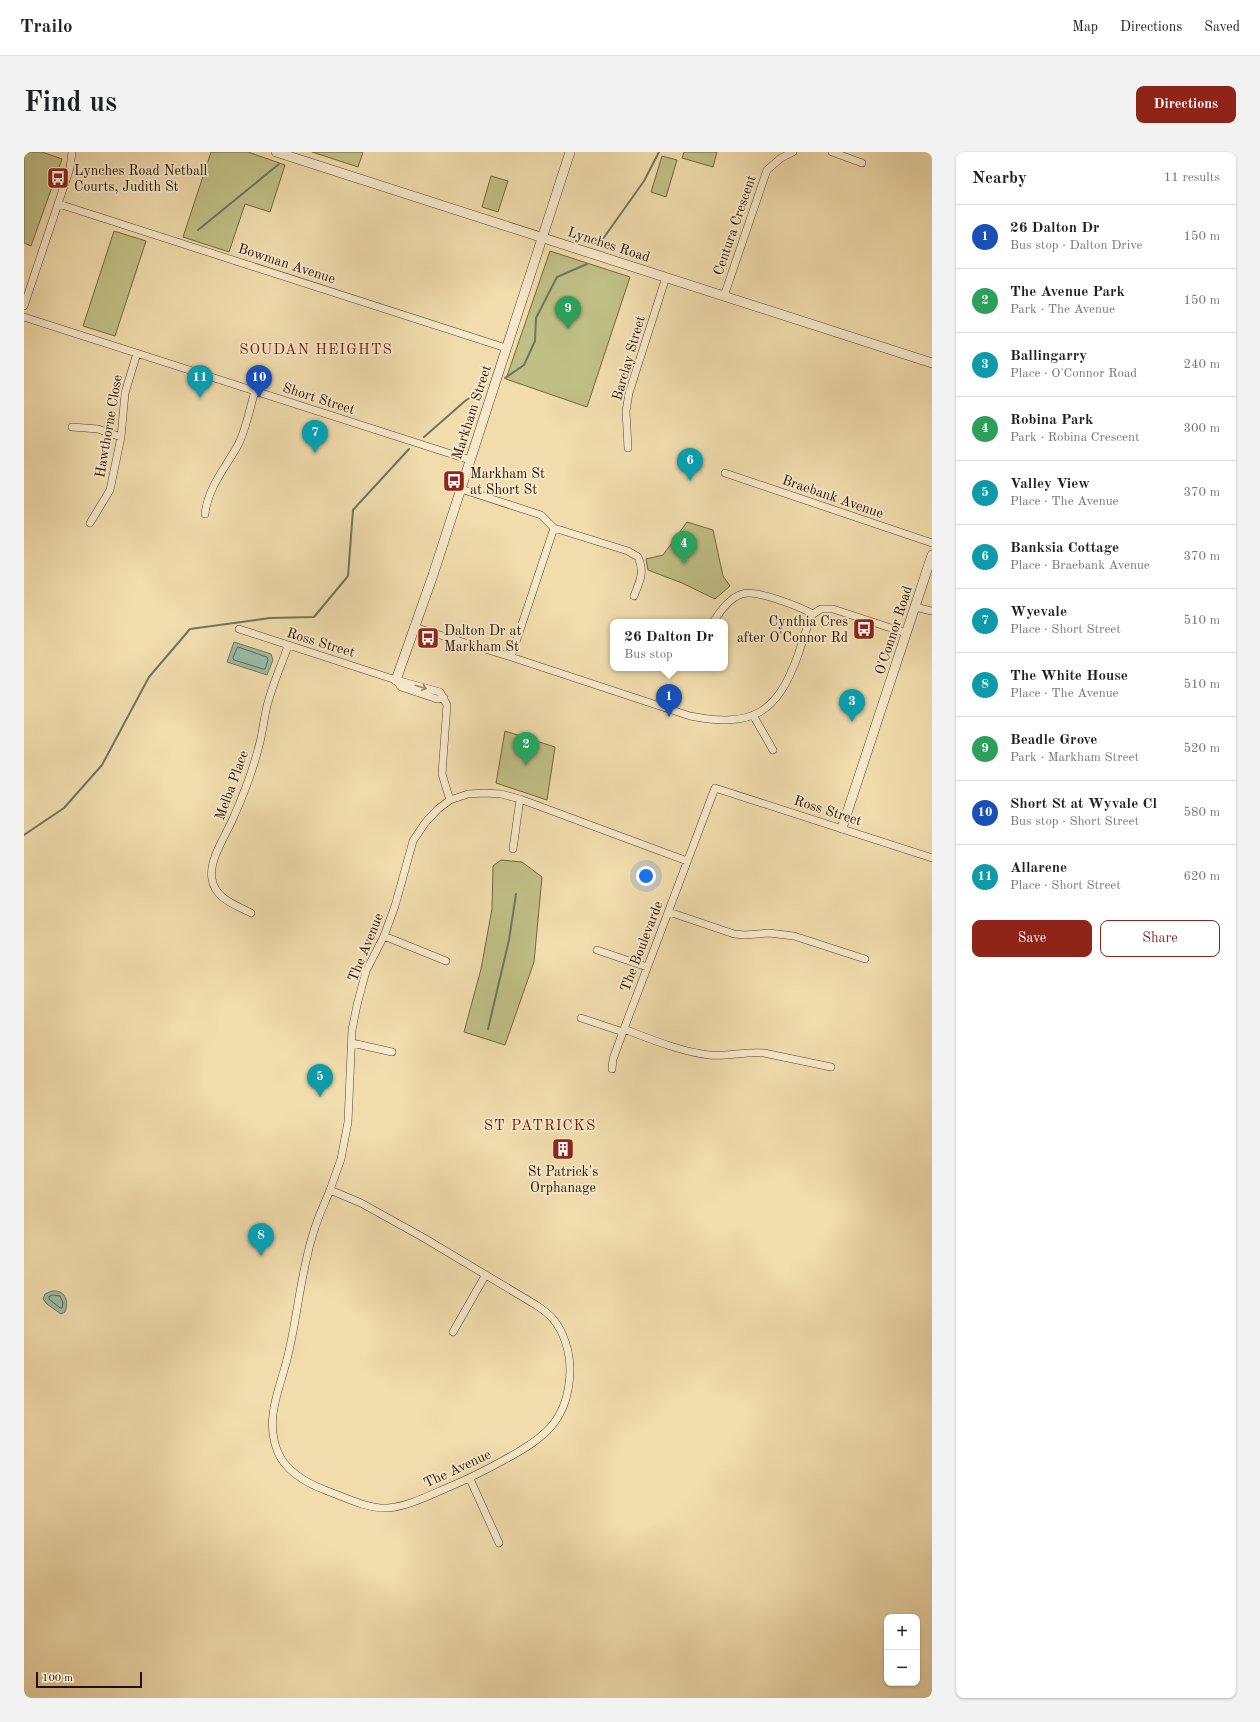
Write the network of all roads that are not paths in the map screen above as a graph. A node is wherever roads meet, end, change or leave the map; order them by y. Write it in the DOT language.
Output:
graph roads {
  1 [pos="72,152"];
  2 [pos="276,152"];
  3 [pos="570,152"];
  4 [pos="792,152"];
  5 [pos="832,152"];
  6 [pos="862,163"];
  7 [pos="59,204"];
  8 [pos="542,237"];
  9 [pos="666,277"];
  10 [pos="724,296"];
  11 [pos="24,306"];
  12 [pos="24,317"];
  13 [pos="506,348"];
  14 [pos="137,353"];
  15 [pos="932,364"];
  16 [pos="255,391"];
  17 [pos="72,427"];
  18 [pos="121,437"];
  19 [pos="628,448"];
  20 [pos="470,460"];
  21 [pos="726,473"];
  22 [pos="461,489"];
  23 [pos="206,514"];
  24 [pos="90,523"];
  25 [pos="554,528"];
  26 [pos="932,543"];
  27 [pos="932,555"];
  28 [pos="634,596"];
  29 [pos="915,607"];
  30 [pos="932,612"];
  31 [pos="813,614"];
  32 [pos="715,619"];
  33 [pos="414,627"];
  34 [pos="238,629"];
  35 [pos="906,633"];
  36 [pos="288,646"];
  37 [pos="511,657"];
  38 [pos="396,680"];
  39 [pos="753,715"];
  40 [pos="773,750"];
  41 [pos="715,788"];
  42 [pos="520,799"];
  43 [pos="450,800"];
  44 [pos="842,828"];
  45 [pos="513,849"];
  46 [pos="932,858"];
  47 [pos="687,861"];
  48 [pos="669,912"];
  49 [pos="252,913"];
  50 [pos="384,936"];
  51 [pos="597,950"];
  52 [pos="865,958"];
  53 [pos="446,961"];
  54 [pos="647,967"];
  55 [pos="581,1018"];
  56 [pos="623,1031"];
  57 [pos="352,1043"];
  58 [pos="392,1052"];
  59 [pos="831,1066"];
  60 [pos="612,1070"];
  61 [pos="330,1190"];
  62 [pos="486,1276"];
  63 [pos="453,1332"];
  64 [pos="470,1478"];
  65 [pos="499,1543"];
  1 -- 7 [label="street"];
  2 -- 8 [label="street, Lynches Road"];
  3 -- 8 [label="street, Markham Street"];
  4 -- 10 [label="street, Centura Crescent"];
  5 -- 6 [label="street"];
  7 -- 11 [label="street"];
  7 -- 13 [label="street, Bowman Avenue"];
  8 -- 9 [label="street, Lynches Road"];
  8 -- 13 [label="street, Markham Street"];
  9 -- 10 [label="street, Lynches Road"];
  9 -- 19 [label="street, Barclay Street"];
  10 -- 15 [label="street, Lynches Road"];
  12 -- 14 [label="street, Short Street"];
  13 -- 20 [label="street, Markham Street"];
  14 -- 16 [label="street, Short Street"];
  14 -- 18 [label="street, Hawthorne Close"];
  16 -- 20 [label="street, Short Street"];
  16 -- 23 [label="street"];
  17 -- 18 [label="street"];
  18 -- 24 [label="street, Hawthorne Close"];
  20 -- 22 [label="street, Markham Street"];
  21 -- 26 [label="street, Braebank Avenue"];
  22 -- 25 [label="street"];
  22 -- 33 [label="street, Markham Street"];
  25 -- 28 [label="street"];
  25 -- 37 [label="street"];
  27 -- 29 [label="street, O'Connor Road"];
  29 -- 30 [label="street"];
  29 -- 35 [label="street, O'Connor Road"];
  31 -- 32 [label="street"];
  31 -- 35 [label="street"];
  31 -- 39 [label="street"];
  33 -- 37 [label="street"];
  33 -- 38 [label="street, Markham Street"];
  34 -- 36 [label="street, Ross Street"];
  35 -- 44 [label="street, O'Connor Road"];
  36 -- 38 [label="street, Ross Street"];
  36 -- 49 [label="street, Melba Place"];
  37 -- 39 [label="street"];
  38 -- 43 [label="street, Ross Street"];
  39 -- 40 [label="street"];
  41 -- 44 [label="street, Ross Street"];
  41 -- 47 [label="street, The Boulevarde"];
  42 -- 43 [label="street, The Avenue"];
  42 -- 45 [label="street"];
  42 -- 47 [label="street, The Avenue"];
  43 -- 50 [label="street, The Avenue"];
  44 -- 46 [label="street, Ross Street"];
  47 -- 48 [label="street, The Boulevarde"];
  48 -- 52 [label="street"];
  48 -- 54 [label="street, The Boulevarde"];
  50 -- 53 [label="street"];
  50 -- 57 [label="street, The Avenue"];
  51 -- 54 [label="street"];
  54 -- 56 [label="street, The Boulevarde"];
  55 -- 56 [label="street"];
  56 -- 59 [label="street"];
  56 -- 60 [label="street, The Boulevarde"];
  57 -- 58 [label="street"];
  57 -- 61 [label="street, The Avenue"];
  61 -- 62 [label="street, The Avenue"];
  61 -- 64 [label="street, The Avenue"];
  62 -- 63 [label="street"];
  62 -- 64 [label="street, The Avenue"];
  64 -- 65 [label="street"];
}
